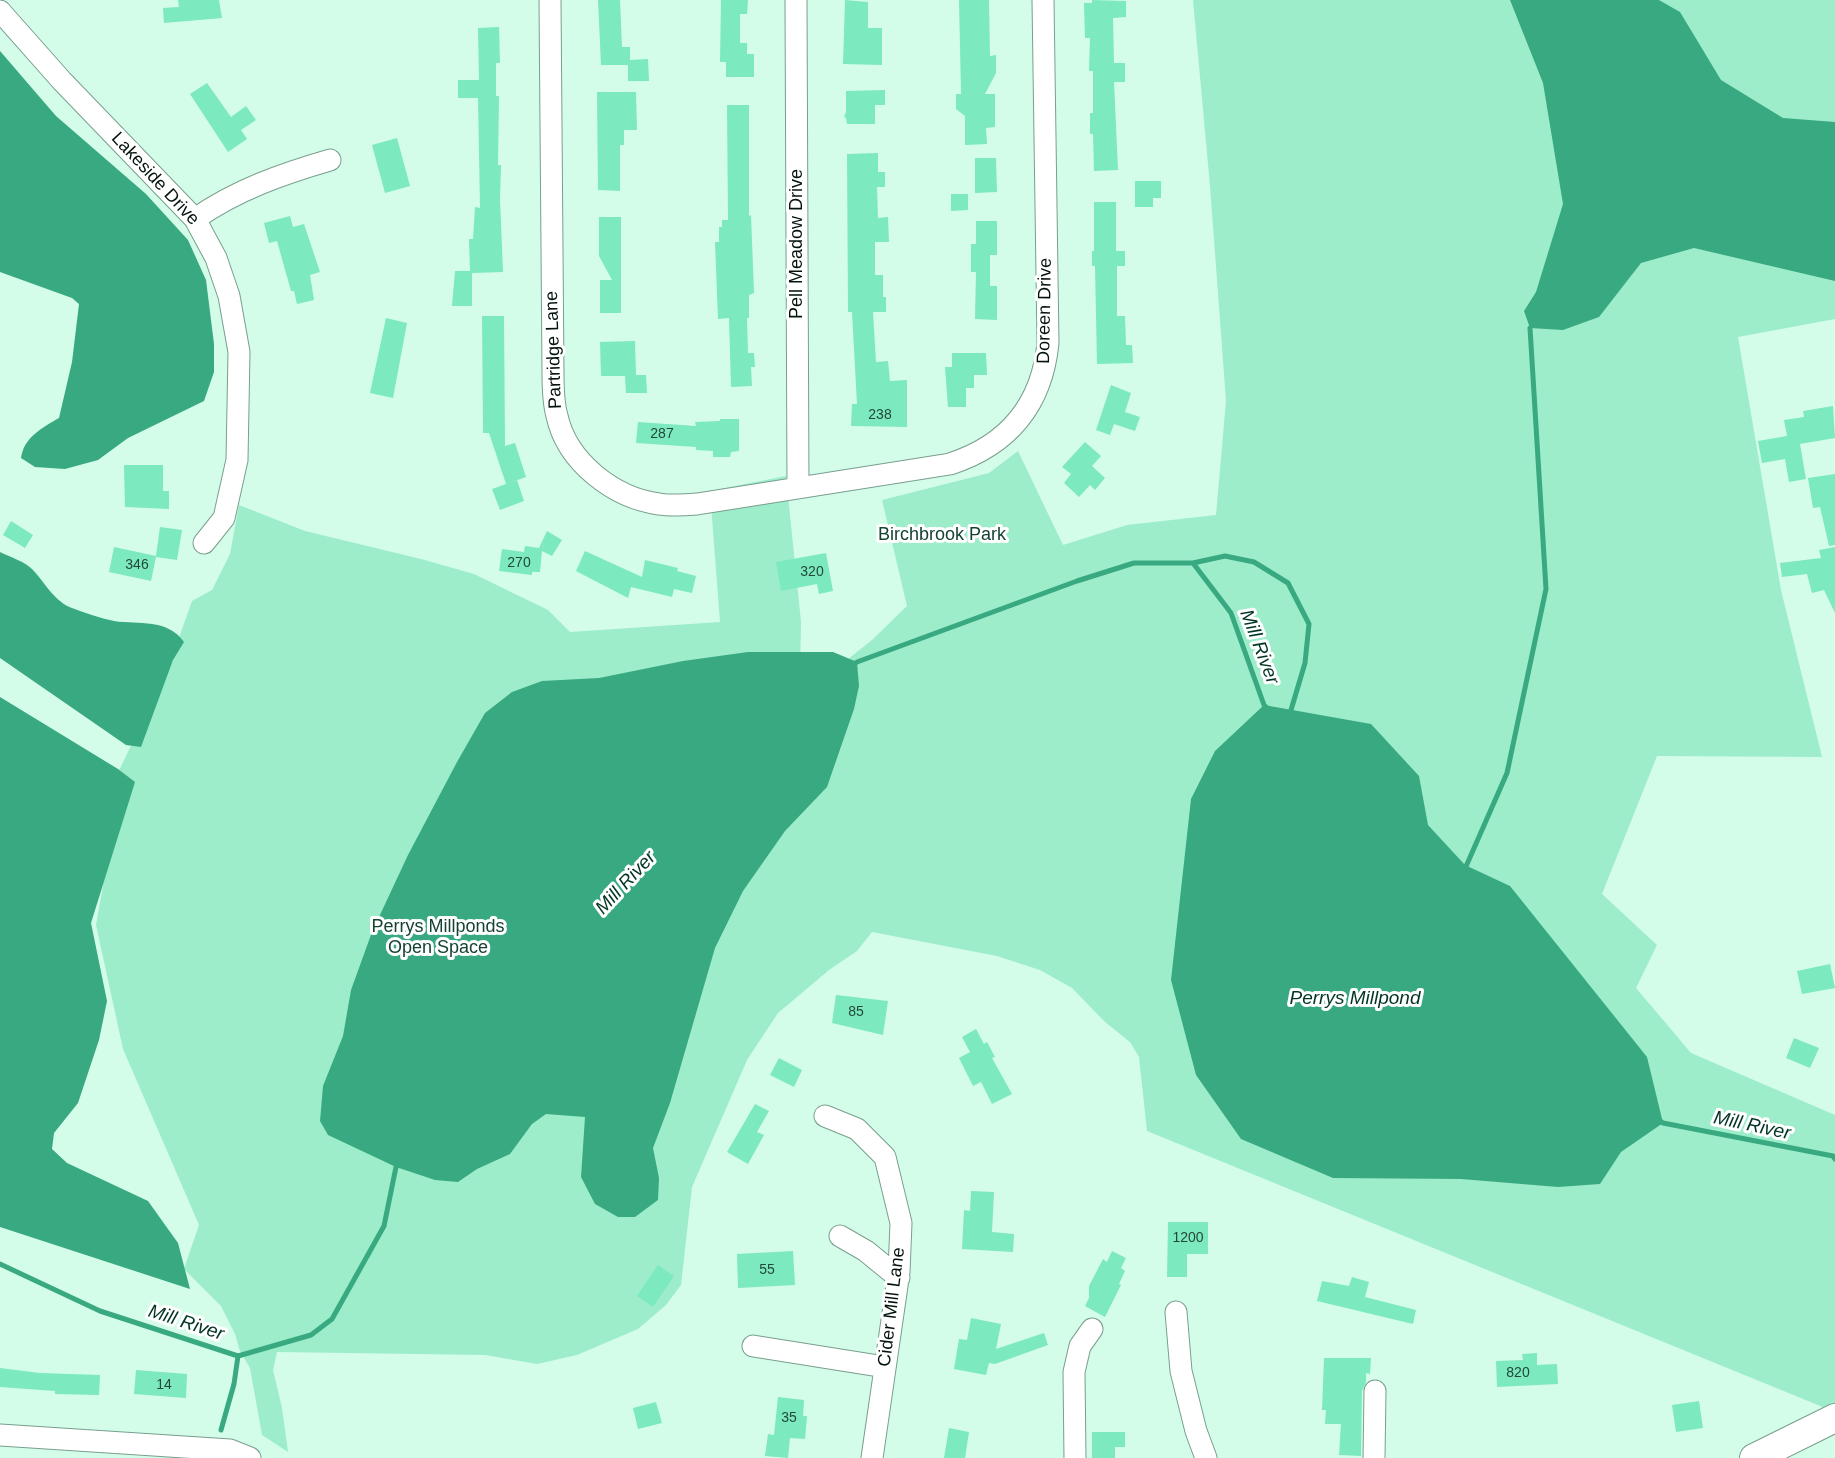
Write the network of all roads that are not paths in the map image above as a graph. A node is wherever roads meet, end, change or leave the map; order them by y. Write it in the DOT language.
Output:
graph roads {
  1 [pos="550,0"];
  2 [pos="796,0"];
  3 [pos="1043,0"];
  4 [pos="0,10"];
  5 [pos="330,160"];
  6 [pos="195,219"];
  7 [pos="798,488"];
  8 [pos="204,542"];
  9 [pos="825,1115"];
  10 [pos="840,1236"];
  11 [pos="899,1278"];
  12 [pos="1175,1312"];
  13 [pos="1092,1329"];
  14 [pos="752,1346"];
  15 [pos="885,1367"];
  16 [pos="1375,1391"];
  17 [pos="1835,1418"];
  18 [pos="0,1435"];
  19 [pos="250,1458"];
  20 [pos="872,1458"];
  21 [pos="1076,1458"];
  22 [pos="1206,1458"];
  23 [pos="1374,1458"];
  24 [pos="1754,1458"];
  1 -- 7 [label="street, Partridge Lane"];
  2 -- 7 [label="street, Pell Meadow Drive"];
  3 -- 7 [label="street, Doreen Drive"];
  4 -- 6 [label="street, Lakeside Drive"];
  5 -- 6 [label="street"];
  6 -- 8 [label="street, Lakeside Drive"];
  9 -- 11 [label="street, Cider Mill Lane"];
  10 -- 11 [label="street"];
  11 -- 15 [label="street, Cider Mill Lane"];
  12 -- 22 [label="street"];
  13 -- 21 [label="street"];
  14 -- 15 [label="street"];
  15 -- 20 [label="street, Cider Mill Lane"];
  16 -- 23 [label="street"];
  17 -- 24 [label="main road"];
  18 -- 19 [label="street"];
}
